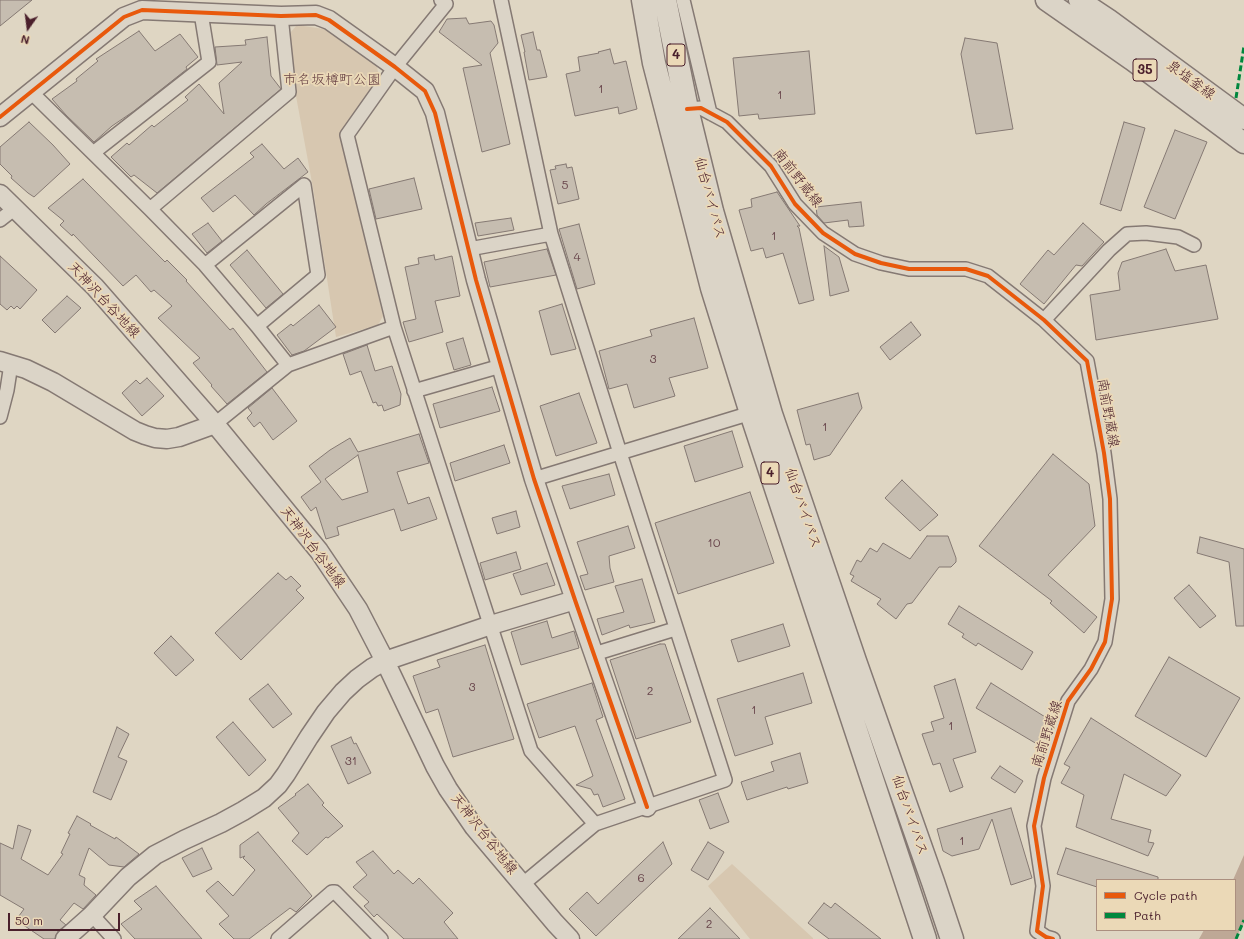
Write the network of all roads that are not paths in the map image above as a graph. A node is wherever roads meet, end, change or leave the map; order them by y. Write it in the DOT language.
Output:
graph roads {
  1 [pos="441,0"];
  2 [pos="501,0"];
  3 [pos="643,0"];
  4 [pos="665,0"];
  5 [pos="683,0"];
  6 [pos="1046,0"];
  7 [pos="1078,0"];
  8 [pos="201,13"];
  9 [pos="281,16"];
  10 [pos="396,68"];
  11 [pos="31,92"];
  12 [pos="687,109"];
  13 [pos="710,113"];
  14 [pos="0,117"];
  15 [pos="1244,119"];
  16 [pos="1244,142"];
  17 [pos="93,152"];
  18 [pos="0,194"];
  19 [pos="14,209"];
  20 [pos="150,209"];
  21 [pos="0,220"];
  22 [pos="551,234"];
  23 [pos="1194,245"];
  24 [pos="469,249"];
  25 [pos="205,265"];
  26 [pos="1044,320"];
  27 [pos="257,326"];
  28 [pos="394,328"];
  29 [pos="6,362"];
  30 [pos="288,365"];
  31 [pos="501,366"];
  32 [pos="414,391"];
  33 [pos="751,413"];
  34 [pos="0,417"];
  35 [pos="215,424"];
  36 [pos="620,453"];
  37 [pos="534,479"];
  38 [pos="575,600"];
  39 [pos="490,626"];
  40 [pos="676,629"];
  41 [pos="594,654"];
  42 [pos="385,661"];
  43 [pos="647,807"];
  44 [pos="595,824"];
  45 [pos="523,884"];
  46 [pos="92,915"];
  47 [pos="65,939"];
  48 [pos="114,939"];
  49 [pos="278,939"];
  50 [pos="381,939"];
  51 [pos="570,939"];
  52 [pos="925,939"];
  53 [pos="952,939"];
  54 [pos="1053,939"];
  1 -- 10 [label="street"];
  2 -- 22 [label="street"];
  3 -- 33 [label="highway, 仙台バイパス / 4"];
  4 -- 12 [label="highway, 仙台バイパス / 4"];
  5 -- 13 [label="street"];
  6 -- 16 [label="main road, 35"];
  7 -- 15 [label="main road, 泉塩釜線 / 35"];
  8 -- 9 [label="street"];
  8 -- 11 [label="street"];
  8 -- 17 [label="street"];
  9 -- 10 [label="street"];
  9 -- 20 [label="street"];
  10 -- 24 [label="street"];
  10 -- 28 [label="street"];
  11 -- 14 [label="street"];
  11 -- 17 [label="street"];
  12 -- 13 [label="street, 南前野蔵線"];
  12 -- 53 [label="highway, 仙台バイパス / 4"];
  13 -- 26 [label="street, 南前野蔵線"];
  17 -- 20 [label="street"];
  18 -- 19 [label="street, 天神沢台谷地線"];
  19 -- 21 [label="street"];
  19 -- 35 [label="street, 天神沢台谷地線"];
  20 -- 25 [label="street"];
  22 -- 24 [label="street"];
  22 -- 36 [label="street"];
  23 -- 26 [label="street"];
  24 -- 31 [label="street"];
  25 -- 27 [label="street"];
  25 -- 27 [label="street"];
  26 -- 54 [label="street, 南前野蔵線"];
  27 -- 30 [label="street"];
  28 -- 30 [label="street"];
  28 -- 32 [label="street"];
  29 -- 34 [label="street"];
  29 -- 35 [label="street"];
  30 -- 35 [label="street"];
  31 -- 32 [label="street"];
  31 -- 37 [label="street"];
  32 -- 39 [label="street"];
  33 -- 36 [label="street"];
  33 -- 52 [label="highway, 仙台バイパス / 4"];
  35 -- 42 [label="street, 天神沢台谷地線"];
  36 -- 37 [label="street"];
  36 -- 40 [label="street"];
  37 -- 38 [label="street"];
  38 -- 39 [label="street"];
  38 -- 41 [label="street"];
  39 -- 42 [label="street"];
  39 -- 44 [label="street"];
  40 -- 41 [label="street"];
  40 -- 43 [label="street"];
  41 -- 43 [label="street"];
  42 -- 45 [label="street, 天神沢台谷地線"];
  42 -- 46 [label="street"];
  43 -- 44 [label="street"];
  44 -- 45 [label="street"];
  45 -- 51 [label="street, 天神沢台谷地線"];
  46 -- 47 [label="street"];
  46 -- 48 [label="street"];
  49 -- 50 [label="street"];
}
